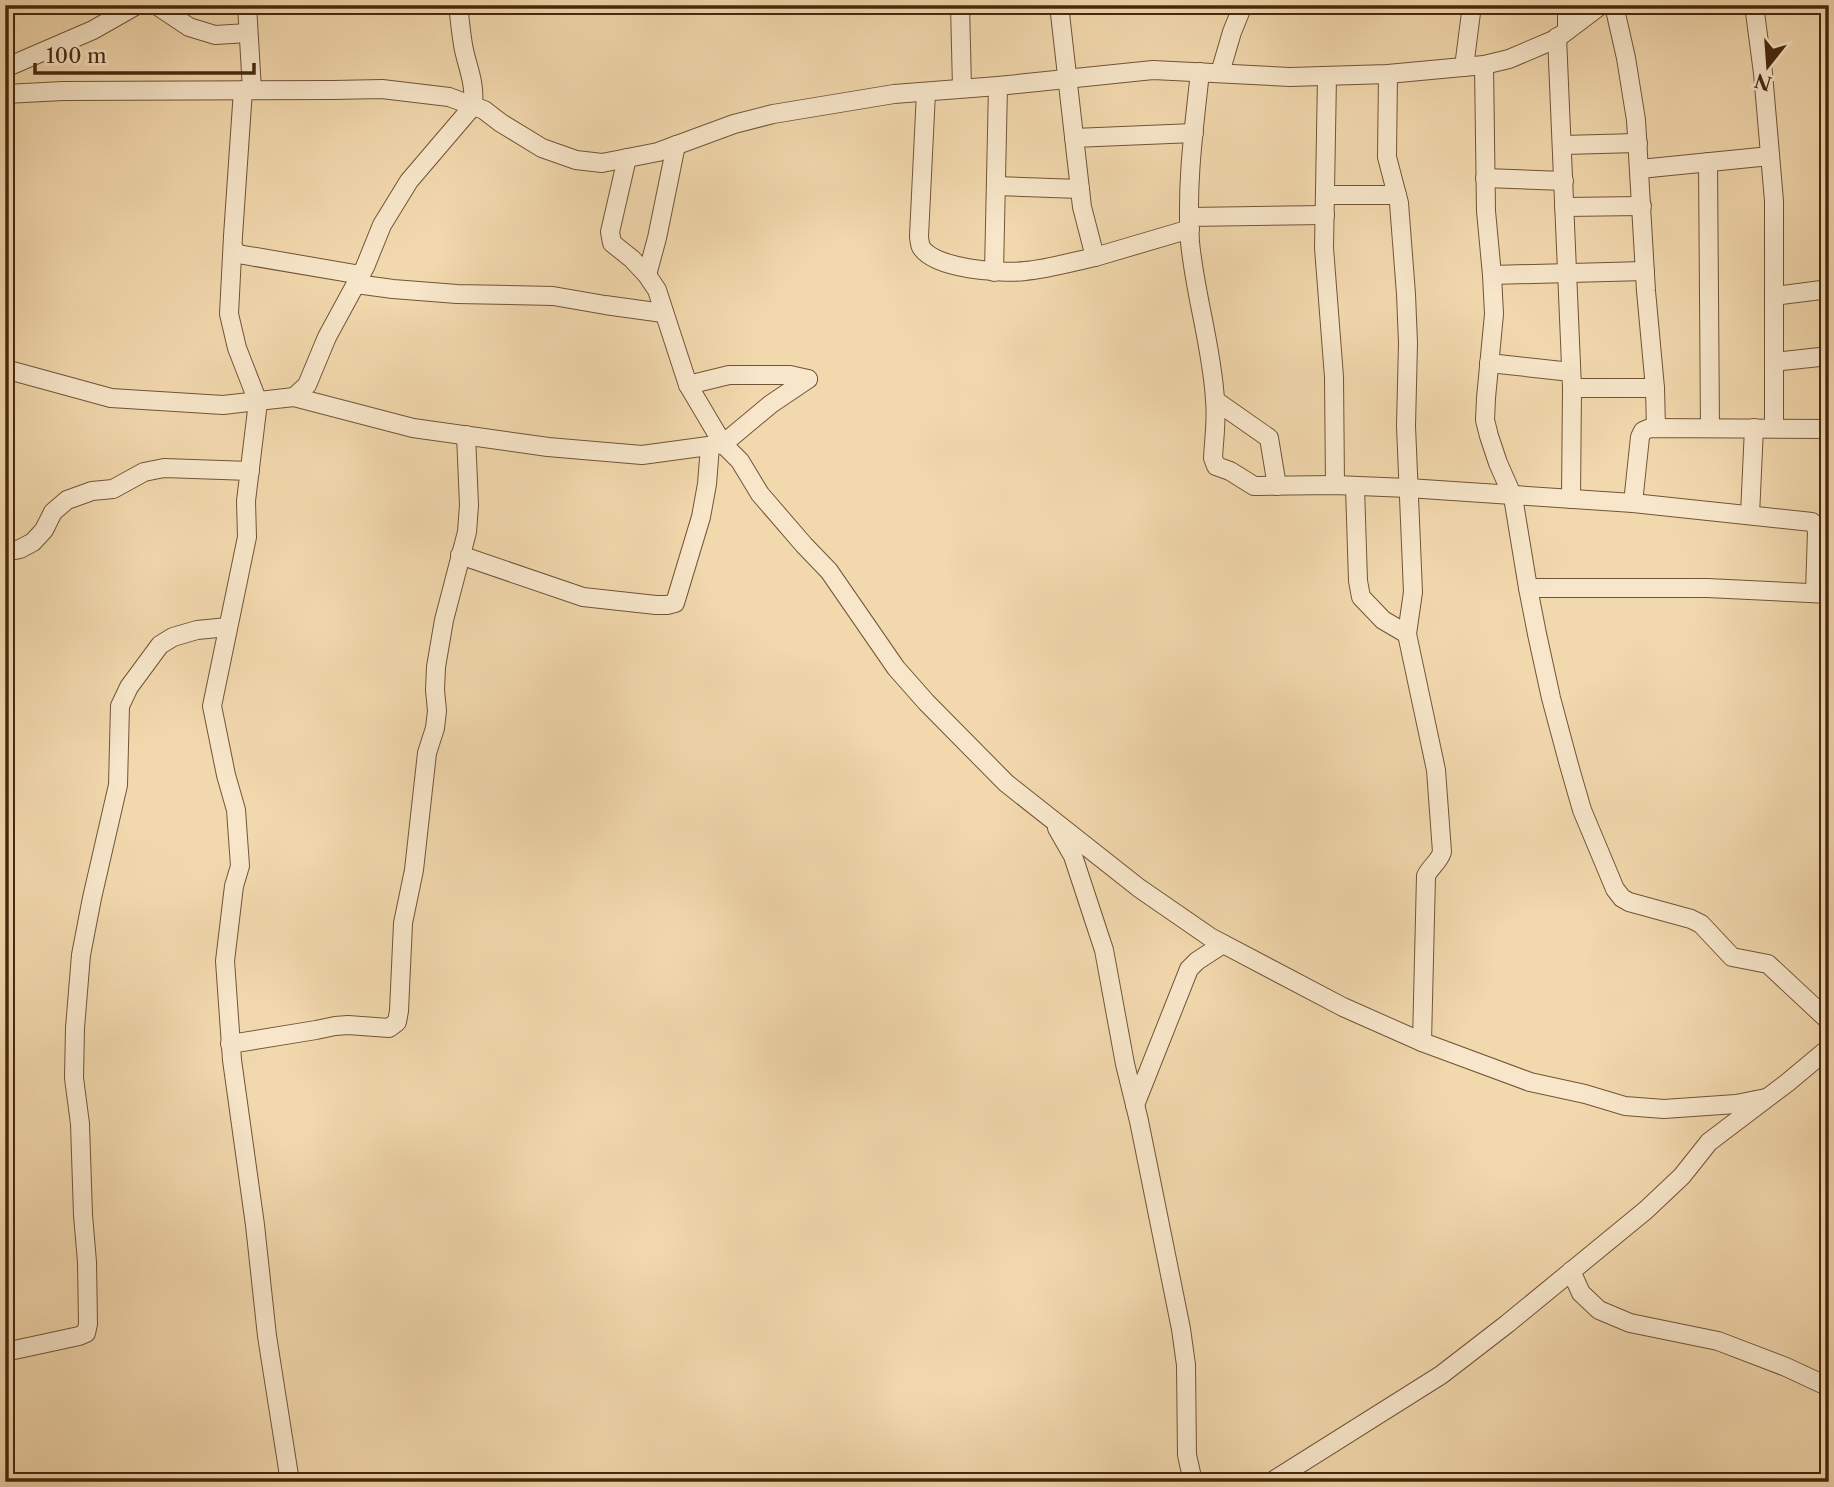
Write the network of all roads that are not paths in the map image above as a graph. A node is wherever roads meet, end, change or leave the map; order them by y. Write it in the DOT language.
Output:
graph roads {
  1 [pos="137,5"];
  2 [pos="156,5"];
  3 [pos="247,5"];
  4 [pos="458,5"];
  5 [pos="960,5"];
  6 [pos="1059,5"];
  7 [pos="1243,5"];
  8 [pos="1472,5"];
  9 [pos="1567,5"];
  10 [pos="1601,5"];
  11 [pos="1614,5"];
  12 [pos="1754,5"];
  13 [pos="248,33"];
  14 [pos="1562,34"];
  15 [pos="1484,65"];
  16 [pos="1464,67"];
  17 [pos="5,68"];
  18 [pos="1200,72"];
  19 [pos="1220,73"];
  20 [pos="1388,74"];
  21 [pos="1327,76"];
  22 [pos="1068,79"];
  23 [pos="998,86"];
  24 [pos="962,88"];
  25 [pos="248,90"];
  26 [pos="926,92"];
  27 [pos="5,94"];
  28 [pos="473,106"];
  29 [pos="1194,133"];
  30 [pos="1074,138"];
  31 [pos="1638,143"];
  32 [pos="676,145"];
  33 [pos="1563,145"];
  34 [pos="1770,156"];
  35 [pos="627,158"];
  36 [pos="1708,162"];
  37 [pos="1640,169"];
  38 [pos="1485,178"];
  39 [pos="1564,181"];
  40 [pos="996,186"];
  41 [pos="1080,189"];
  42 [pos="1325,195"];
  43 [pos="1397,195"];
  44 [pos="1642,206"];
  45 [pos="1564,207"];
  46 [pos="1325,215"];
  47 [pos="1190,223"];
  48 [pos="233,248"];
  49 [pos="1095,257"];
  50 [pos="1645,271"];
  51 [pos="994,272"];
  52 [pos="1567,273"];
  53 [pos="648,275"];
  54 [pos="1492,275"];
  55 [pos="359,280"];
  56 [pos="1829,289"];
  57 [pos="1774,296"];
  58 [pos="663,313"];
  59 [pos="1829,356"];
  60 [pos="1774,362"];
  61 [pos="1489,363"];
  62 [pos="5,369"];
  63 [pos="1572,380"];
  64 [pos="688,385"];
  65 [pos="1655,388"];
  66 [pos="294,397"];
  67 [pos="1216,401"];
  68 [pos="258,402"];
  69 [pos="1656,428"];
  70 [pos="1710,428"];
  71 [pos="1754,428"];
  72 [pos="1774,428"];
  73 [pos="1829,429"];
  74 [pos="466,435"];
  75 [pos="716,445"];
  76 [pos="250,471"];
  77 [pos="1335,485"];
  78 [pos="1277,486"];
  79 [pos="1355,487"];
  80 [pos="1408,488"];
  81 [pos="1513,496"];
  82 [pos="1571,499"];
  83 [pos="1633,503"];
  84 [pos="1750,515"];
  85 [pos="5,552"];
  86 [pos="460,555"];
  87 [pos="1528,588"];
  88 [pos="1822,594"];
  89 [pos="228,626"];
  90 [pos="1407,635"];
  91 [pos="1053,820"];
  92 [pos="1223,944"];
  93 [pos="1829,1021"];
  94 [pos="1422,1042"];
  95 [pos="230,1044"];
  96 [pos="1829,1048"];
  97 [pos="1766,1098"];
  98 [pos="1135,1105"];
  99 [pos="1571,1271"];
  100 [pos="5,1352"];
  101 [pos="1829,1387"];
  102 [pos="290,1482"];
  103 [pos="1193,1482"];
  104 [pos="1271,1482"];
  1 -- 17 [label="street"];
  2 -- 13 [label="street"];
  3 -- 13 [label="street"];
  4 -- 28 [label="street"];
  5 -- 24 [label="street"];
  6 -- 22 [label="street"];
  7 -- 19 [label="street"];
  8 -- 16 [label="street"];
  9 -- 14 [label="street"];
  10 -- 14 [label="street"];
  11 -- 31 [label="street"];
  12 -- 34 [label="street"];
  13 -- 25 [label="street"];
  14 -- 15 [label="street"];
  14 -- 33 [label="street"];
  15 -- 16 [label="street"];
  15 -- 38 [label="street"];
  16 -- 20 [label="street"];
  18 -- 19 [label="street"];
  18 -- 22 [label="street"];
  18 -- 29 [label="street"];
  19 -- 21 [label="street"];
  20 -- 21 [label="street"];
  20 -- 43 [label="street"];
  21 -- 42 [label="street"];
  22 -- 23 [label="street"];
  22 -- 30 [label="street"];
  23 -- 24 [label="street"];
  23 -- 40 [label="street"];
  24 -- 26 [label="street"];
  25 -- 27 [label="street"];
  25 -- 28 [label="street"];
  25 -- 48 [label="street"];
  26 -- 32 [label="street"];
  26 -- 51 [label="street"];
  28 -- 35 [label="street"];
  28 -- 55 [label="street"];
  29 -- 30 [label="street"];
  29 -- 47 [label="street"];
  30 -- 41 [label="street"];
  31 -- 33 [label="street"];
  31 -- 37 [label="street"];
  32 -- 35 [label="street"];
  32 -- 53 [label="street"];
  33 -- 39 [label="street"];
  34 -- 36 [label="street"];
  34 -- 57 [label="street"];
  35 -- 53 [label="street"];
  36 -- 37 [label="street"];
  36 -- 70 [label="street"];
  37 -- 44 [label="street"];
  38 -- 39 [label="street"];
  38 -- 54 [label="street"];
  39 -- 45 [label="street"];
  40 -- 41 [label="street"];
  40 -- 51 [label="street"];
  41 -- 49 [label="street"];
  42 -- 43 [label="street"];
  42 -- 46 [label="street"];
  43 -- 80 [label="street"];
  44 -- 45 [label="street"];
  44 -- 50 [label="street"];
  45 -- 52 [label="street"];
  46 -- 47 [label="street"];
  46 -- 77 [label="street"];
  47 -- 49 [label="street"];
  47 -- 67 [label="street"];
  48 -- 55 [label="street"];
  48 -- 68 [label="street"];
  49 -- 51 [label="street"];
  50 -- 52 [label="street"];
  50 -- 65 [label="street"];
  52 -- 54 [label="street"];
  52 -- 63 [label="street"];
  53 -- 58 [label="street"];
  54 -- 61 [label="street"];
  55 -- 58 [label="street"];
  55 -- 66 [label="street"];
  56 -- 57 [label="street"];
  57 -- 60 [label="street"];
  58 -- 64 [label="street"];
  59 -- 60 [label="street"];
  60 -- 72 [label="street"];
  61 -- 63 [label="street"];
  61 -- 81 [label="street"];
  62 -- 68 [label="street"];
  63 -- 65 [label="street"];
  63 -- 82 [label="street"];
  64 -- 75 [label="street"];
  64 -- 75 [label="street"];
  65 -- 69 [label="street"];
  66 -- 68 [label="street"];
  66 -- 74 [label="street"];
  67 -- 78 [label="street"];
  67 -- 78 [label="street"];
  68 -- 76 [label="street"];
  69 -- 70 [label="street"];
  69 -- 83 [label="street"];
  70 -- 71 [label="street"];
  71 -- 72 [label="street"];
  71 -- 84 [label="street"];
  72 -- 73 [label="street"];
  74 -- 75 [label="street"];
  74 -- 86 [label="street"];
  75 -- 86 [label="street"];
  75 -- 91 [label="street"];
  76 -- 85 [label="street"];
  76 -- 89 [label="street"];
  77 -- 78 [label="street"];
  77 -- 79 [label="street"];
  79 -- 80 [label="street"];
  79 -- 90 [label="street"];
  80 -- 81 [label="street"];
  80 -- 90 [label="street"];
  81 -- 82 [label="street"];
  81 -- 87 [label="street"];
  82 -- 83 [label="street"];
  83 -- 84 [label="street"];
  84 -- 88 [label="street"];
  86 -- 95 [label="street"];
  87 -- 88 [label="street"];
  87 -- 93 [label="street"];
  89 -- 95 [label="street"];
  89 -- 100 [label="street"];
  90 -- 94 [label="street"];
  91 -- 92 [label="street"];
  91 -- 98 [label="street"];
  92 -- 94 [label="street"];
  92 -- 98 [label="street"];
  94 -- 97 [label="street"];
  95 -- 102 [label="street"];
  96 -- 97 [label="street"];
  97 -- 99 [label="street"];
  98 -- 103 [label="street"];
  99 -- 101 [label="street"];
  99 -- 104 [label="street"];
}
